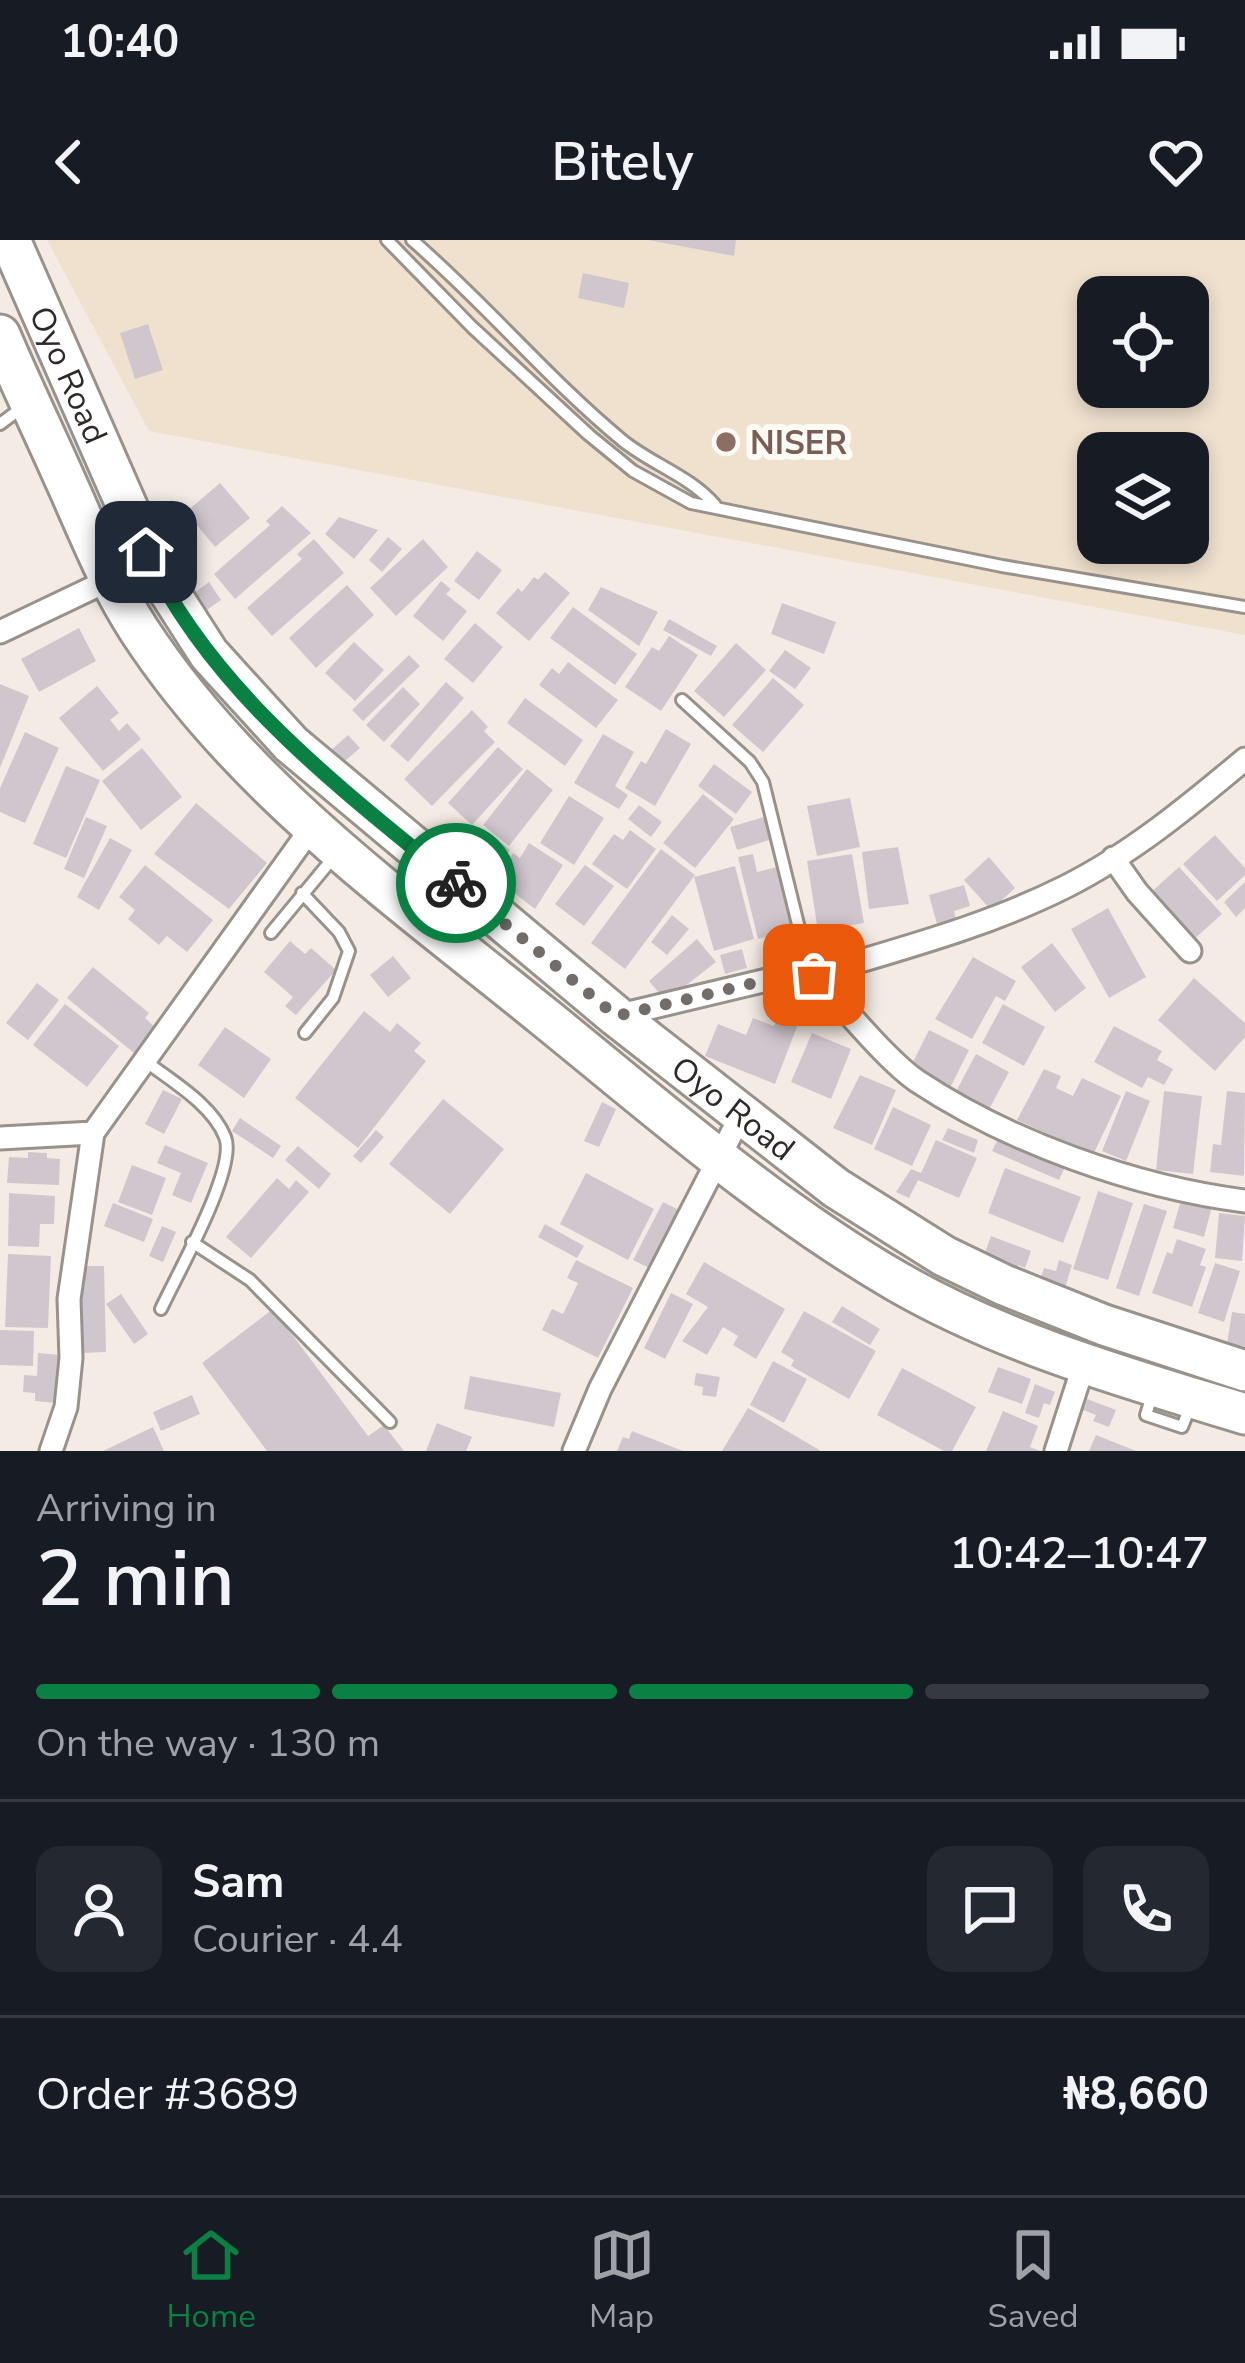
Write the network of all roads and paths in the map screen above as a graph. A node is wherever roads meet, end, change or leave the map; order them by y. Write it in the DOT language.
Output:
graph roads {
  1 [pos="10,240"];
  2 [pos="387,240"];
  3 [pos="412,240"];
  4 [pos="437,240"];
  5 [pos="425,251"];
  6 [pos="0,335"];
  7 [pos="16,401"];
  8 [pos="715,505"];
  9 [pos="146,552"];
  10 [pos="109,580"];
  11 [pos="1245,607"];
  12 [pos="0,632"];
  13 [pos="682,700"];
  14 [pos="1245,759"];
  15 [pos="326,839"];
  16 [pos="1113,858"];
  17 [pos="302,893"];
  18 [pos="271,933"];
  19 [pos="1190,951"];
  20 [pos="811,972"];
  21 [pos="616,1016"];
  22 [pos="305,1033"];
  23 [pos="144,1060"];
  24 [pos="741,1115"];
  25 [pos="93,1132"];
  26 [pos="0,1138"];
  27 [pos="717,1158"];
  28 [pos="1245,1201"];
  29 [pos="192,1242"];
  30 [pos="160,1310"];
  31 [pos="1084,1364"];
  32 [pos="1245,1371"];
  33 [pos="1245,1414"];
  34 [pos="390,1422"];
  35 [pos="51,1451"];
  36 [pos="574,1451"];
  37 [pos="1056,1451"];
  1 -- 9 [label="highway, Oyo Road"];
  2 -- 8 [label="lane"];
  3 -- 5 [label="lane"];
  4 -- 5 [label="lane"];
  5 -- 8 [label="lane"];
  6 -- 7 [label="highway, Oyo Road"];
  7 -- 10 [label="highway, Oyo Road"];
  8 -- 11 [label="lane"];
  9 -- 10 [label="street"];
  9 -- 21 [label="highway, Oyo Road"];
  10 -- 12 [label="street"];
  10 -- 15 [label="highway, Oyo Road"];
  13 -- 20 [label="lane"];
  14 -- 16 [label="street"];
  15 -- 17 [label="lane"];
  15 -- 23 [label="street"];
  15 -- 27 [label="highway, Oyo Road"];
  16 -- 19 [label="street"];
  16 -- 20 [label="street"];
  17 -- 18 [label="lane"];
  17 -- 22 [label="lane"];
  20 -- 21 [label="street"];
  20 -- 28 [label="street"];
  21 -- 24 [label="highway, Oyo Road"];
  23 -- 25 [label="street"];
  23 -- 29 [label="lane"];
  24 -- 27 [label="street"];
  24 -- 32 [label="highway, Oyo Road"];
  25 -- 26 [label="street"];
  25 -- 35 [label="street"];
  27 -- 31 [label="highway, Oyo Road"];
  27 -- 36 [label="street"];
  29 -- 30 [label="lane"];
  29 -- 34 [label="lane"];
  31 -- 33 [label="highway, Oyo Road"];
  31 -- 37 [label="street"];
}
